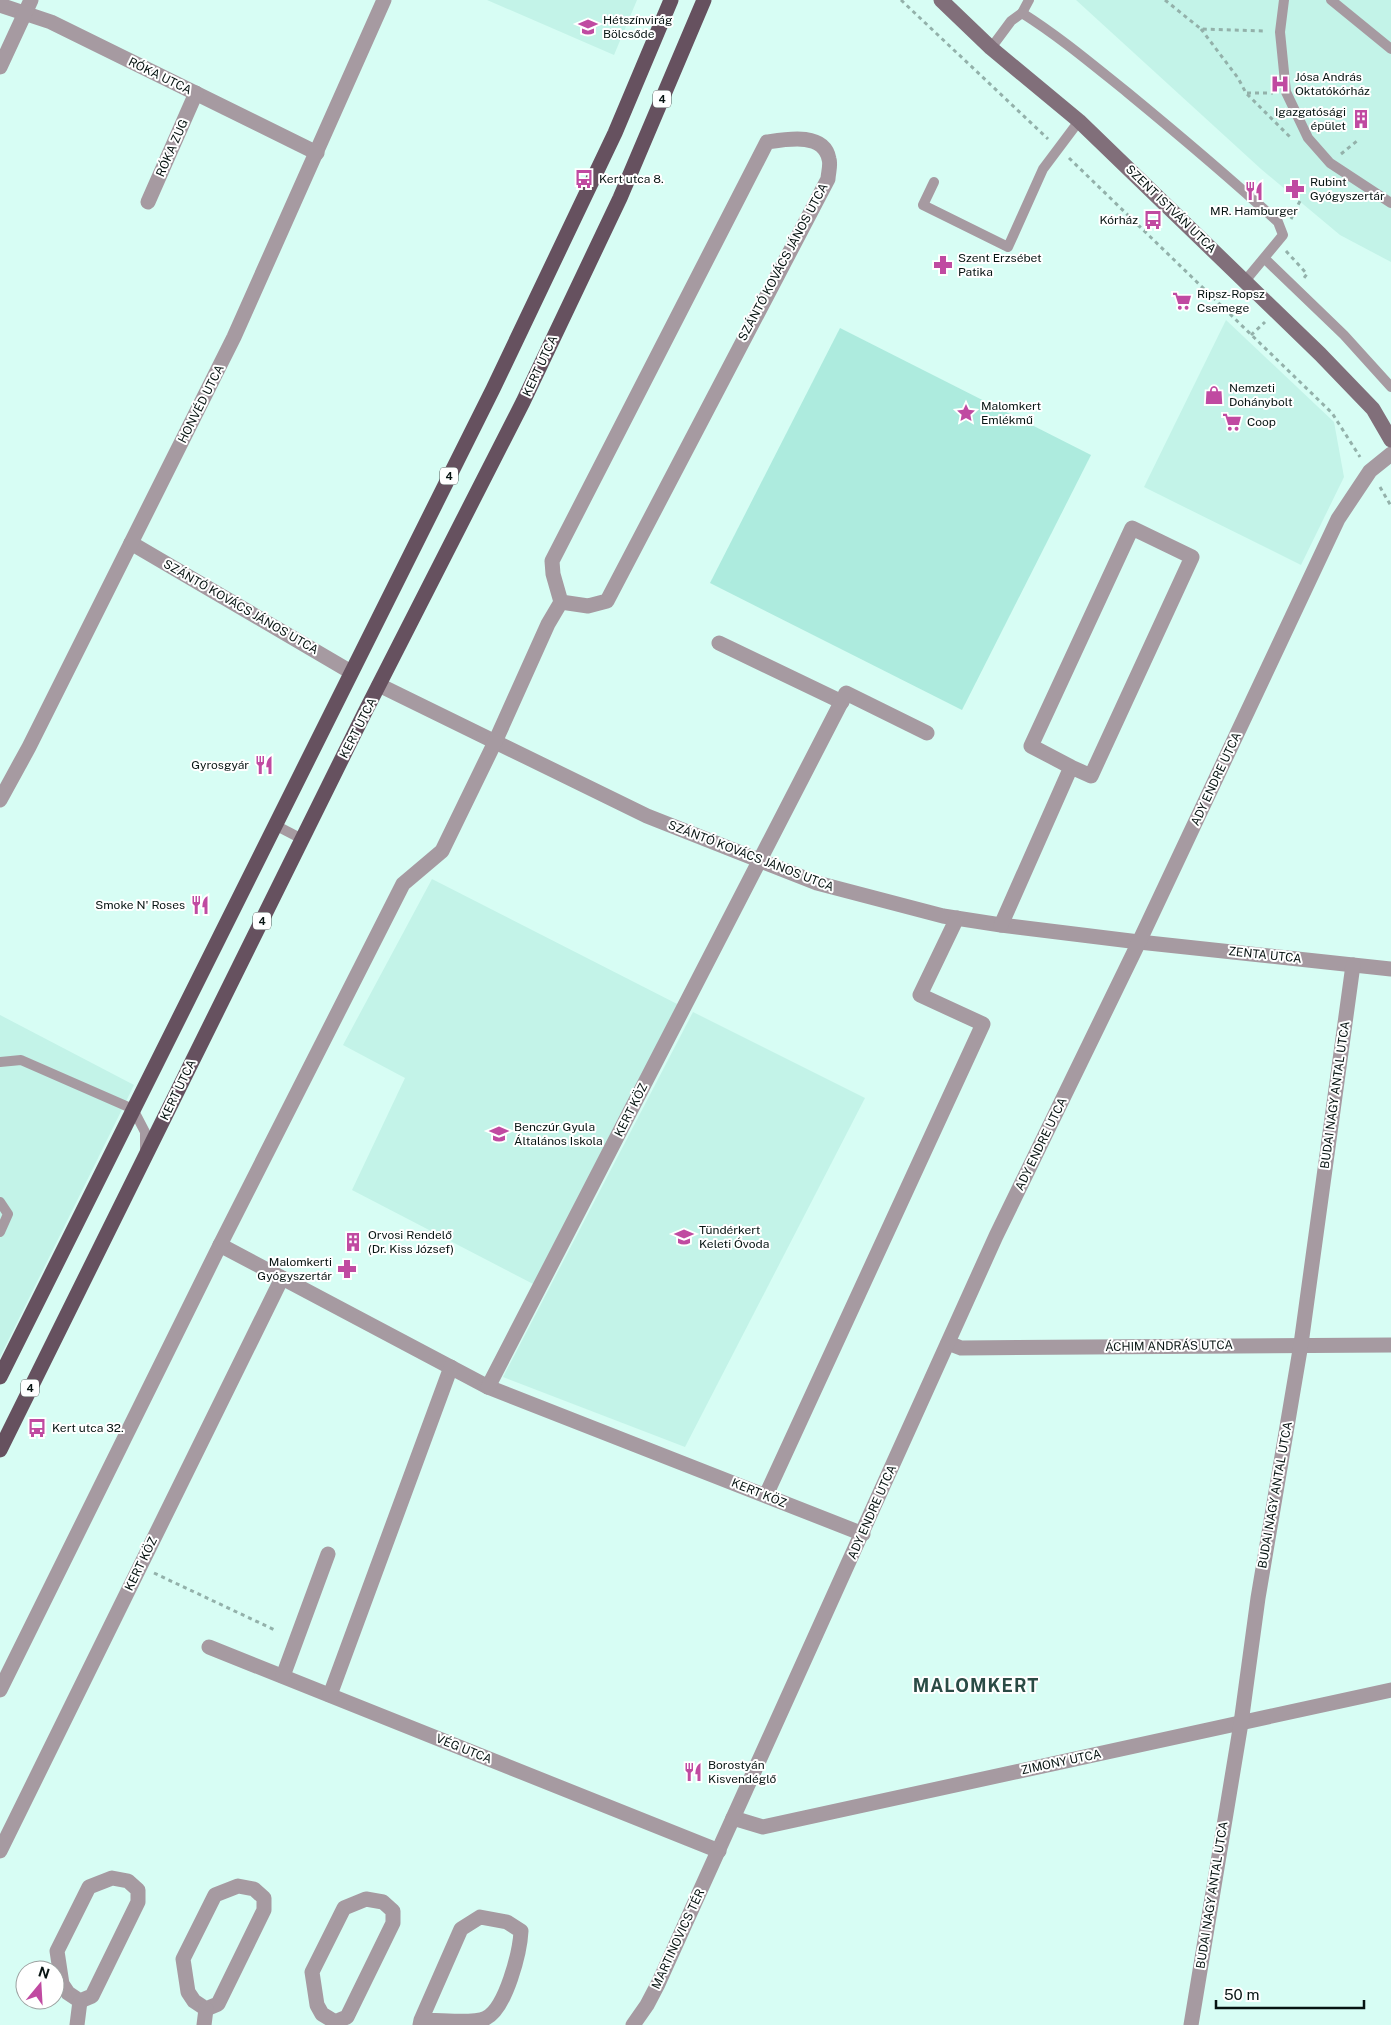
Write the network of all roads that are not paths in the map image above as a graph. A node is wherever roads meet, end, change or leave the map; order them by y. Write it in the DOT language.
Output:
graph roads {
  1 [pos="384,0"];
  2 [pos="671,0"];
  3 [pos="704,0"];
  4 [pos="941,0"];
  5 [pos="1029,0"];
  6 [pos="1284,0"];
  7 [pos="1332,0"];
  8 [pos="0,5"];
  9 [pos="28,7"];
  10 [pos="1022,13"];
  11 [pos="991,48"];
  12 [pos="1391,49"];
  13 [pos="0,67"];
  14 [pos="196,93"];
  15 [pos="1079,121"];
  16 [pos="317,152"];
  17 [pos="934,182"];
  18 [pos="148,202"];
  19 [pos="1391,203"];
  20 [pos="1264,259"];
  21 [pos="1245,281"];
  22 [pos="1391,387"];
  23 [pos="1390,433"];
  24 [pos="1391,454"];
  25 [pos="131,543"];
  26 [pos="561,602"];
  27 [pos="720,643"];
  28 [pos="351,672"];
  29 [pos="380,686"];
  30 [pos="842,702"];
  31 [pos="927,733"];
  32 [pos="495,742"];
  33 [pos="1071,767"];
  34 [pos="0,800"];
  35 [pos="275,825"];
  36 [pos="302,839"];
  37 [pos="761,861"];
  38 [pos="957,918"];
  39 [pos="1001,924"];
  40 [pos="1139,942"];
  41 [pos="1353,965"];
  42 [pos="1391,969"];
  43 [pos="0,1062"];
  44 [pos="133,1110"];
  45 [pos="145,1156"];
  46 [pos="0,1202"];
  47 [pos="0,1232"];
  48 [pos="220,1244"];
  49 [pos="282,1278"];
  50 [pos="948,1343"];
  51 [pos="1301,1344"];
  52 [pos="1391,1344"];
  53 [pos="451,1367"];
  54 [pos="0,1377"];
  55 [pos="488,1386"];
  56 [pos="0,1450"];
  57 [pos="766,1495"];
  58 [pos="863,1534"];
  59 [pos="328,1554"];
  60 [pos="209,1647"];
  61 [pos="282,1676"];
  62 [pos="0,1690"];
  63 [pos="1391,1690"];
  64 [pos="330,1696"];
  65 [pos="1241,1723"];
  66 [pos="733,1818"];
  67 [pos="0,1851"];
  68 [pos="719,1851"];
  69 [pos="80,2001"];
  70 [pos="206,2009"];
  71 [pos="421,2022"];
  72 [pos="335,2024"];
  73 [pos="77,2025"];
  74 [pos="204,2025"];
  75 [pos="632,2025"];
  76 [pos="1191,2025"];
  1 -- 16 [label="street, HONVÉD UTCA"];
  2 -- 28 [label="main road, 4"];
  3 -- 29 [label="main road, KERT UTCA / 4"];
  4 -- 11 [label="main road, SZENT ISTVÁN UTCA"];
  5 -- 10 [label="lane"];
  6 -- 19 [label="lane"];
  7 -- 12 [label="lane"];
  8 -- 9 [label="street, RÓKA UTCA"];
  9 -- 13 [label="street"];
  9 -- 14 [label="street, RÓKA UTCA"];
  10 -- 11 [label="lane"];
  10 -- 20 [label="lane"];
  11 -- 15 [label="main road, SZENT ISTVÁN UTCA"];
  14 -- 16 [label="street, RÓKA UTCA"];
  14 -- 18 [label="street, RÓKA ZUG"];
  15 -- 17 [label="lane"];
  15 -- 21 [label="main road, SZENT ISTVÁN UTCA"];
  16 -- 25 [label="street, HONVÉD UTCA"];
  20 -- 21 [label="lane"];
  20 -- 22 [label="lane"];
  21 -- 23 [label="main road, SZENT ISTVÁN UTCA"];
  24 -- 40 [label="street, ADY ENDRE UTCA"];
  25 -- 28 [label="street, SZÁNTÓ KOVÁCS JÁNOS UTCA"];
  25 -- 34 [label="street, HONVÉD UTCA"];
  26 -- 26 [label="street, SZÁNTÓ KOVÁCS JÁNOS UTCA"];
  26 -- 32 [label="street"];
  27 -- 30 [label="street"];
  28 -- 35 [label="main road, 4"];
  29 -- 32 [label="street, SZÁNTÓ KOVÁCS JÁNOS UTCA"];
  29 -- 36 [label="main road, KERT UTCA / 4"];
  30 -- 31 [label="street"];
  30 -- 37 [label="street, KERT KÖZ"];
  32 -- 37 [label="street, SZÁNTÓ KOVÁCS JÁNOS UTCA"];
  32 -- 48 [label="street"];
  33 -- 33 [label="street"];
  33 -- 39 [label="street"];
  35 -- 36 [label="lane"];
  35 -- 44 [label="main road, 4"];
  36 -- 45 [label="main road, KERT UTCA / 4"];
  37 -- 38 [label="street, SZÁNTÓ KOVÁCS JÁNOS UTCA"];
  37 -- 55 [label="street, KERT KÖZ"];
  38 -- 39 [label="street, SZÁNTÓ KOVÁCS JÁNOS UTCA"];
  38 -- 57 [label="street"];
  39 -- 40 [label="street, SZÁNTÓ KOVÁCS JÁNOS UTCA"];
  40 -- 41 [label="street, ZENTA UTCA"];
  40 -- 50 [label="street, ADY ENDRE UTCA"];
  41 -- 42 [label="street, ZENTA UTCA"];
  41 -- 51 [label="street, BUDAI NAGY ANTAL UTCA"];
  43 -- 44 [label="lane"];
  44 -- 45 [label="lane"];
  44 -- 54 [label="main road, 4"];
  45 -- 56 [label="main road, KERT UTCA / 4"];
  46 -- 47 [label="lane"];
  48 -- 49 [label="street, KERT KÖZ"];
  48 -- 62 [label="street"];
  49 -- 53 [label="street, KERT KÖZ"];
  49 -- 67 [label="street, KERT KÖZ"];
  50 -- 51 [label="street, ÁCHIM ANDRÁS UTCA"];
  50 -- 58 [label="street, ADY ENDRE UTCA"];
  51 -- 52 [label="street, ÁCHIM ANDRÁS UTCA"];
  51 -- 65 [label="street, BUDAI NAGY ANTAL UTCA"];
  53 -- 55 [label="street, KERT KÖZ"];
  53 -- 64 [label="street"];
  55 -- 57 [label="street, KERT KÖZ"];
  57 -- 58 [label="street, KERT KÖZ"];
  58 -- 66 [label="street, ADY ENDRE UTCA"];
  59 -- 61 [label="street"];
  60 -- 61 [label="street, VÉG UTCA"];
  61 -- 64 [label="street, VÉG UTCA"];
  63 -- 65 [label="street, ZIMONY UTCA"];
  64 -- 68 [label="street, VÉG UTCA"];
  65 -- 66 [label="street, ZIMONY UTCA"];
  65 -- 76 [label="street, BUDAI NAGY ANTAL UTCA"];
  66 -- 68 [label="street, ADY ENDRE UTCA"];
  68 -- 75 [label="street, MARTINOVICS TÉR"];
  69 -- 69 [label="street"];
  69 -- 73 [label="street"];
  70 -- 70 [label="street"];
  70 -- 74 [label="street"];
  71 -- 71 [label="street"];
  72 -- 72 [label="street"];
}
